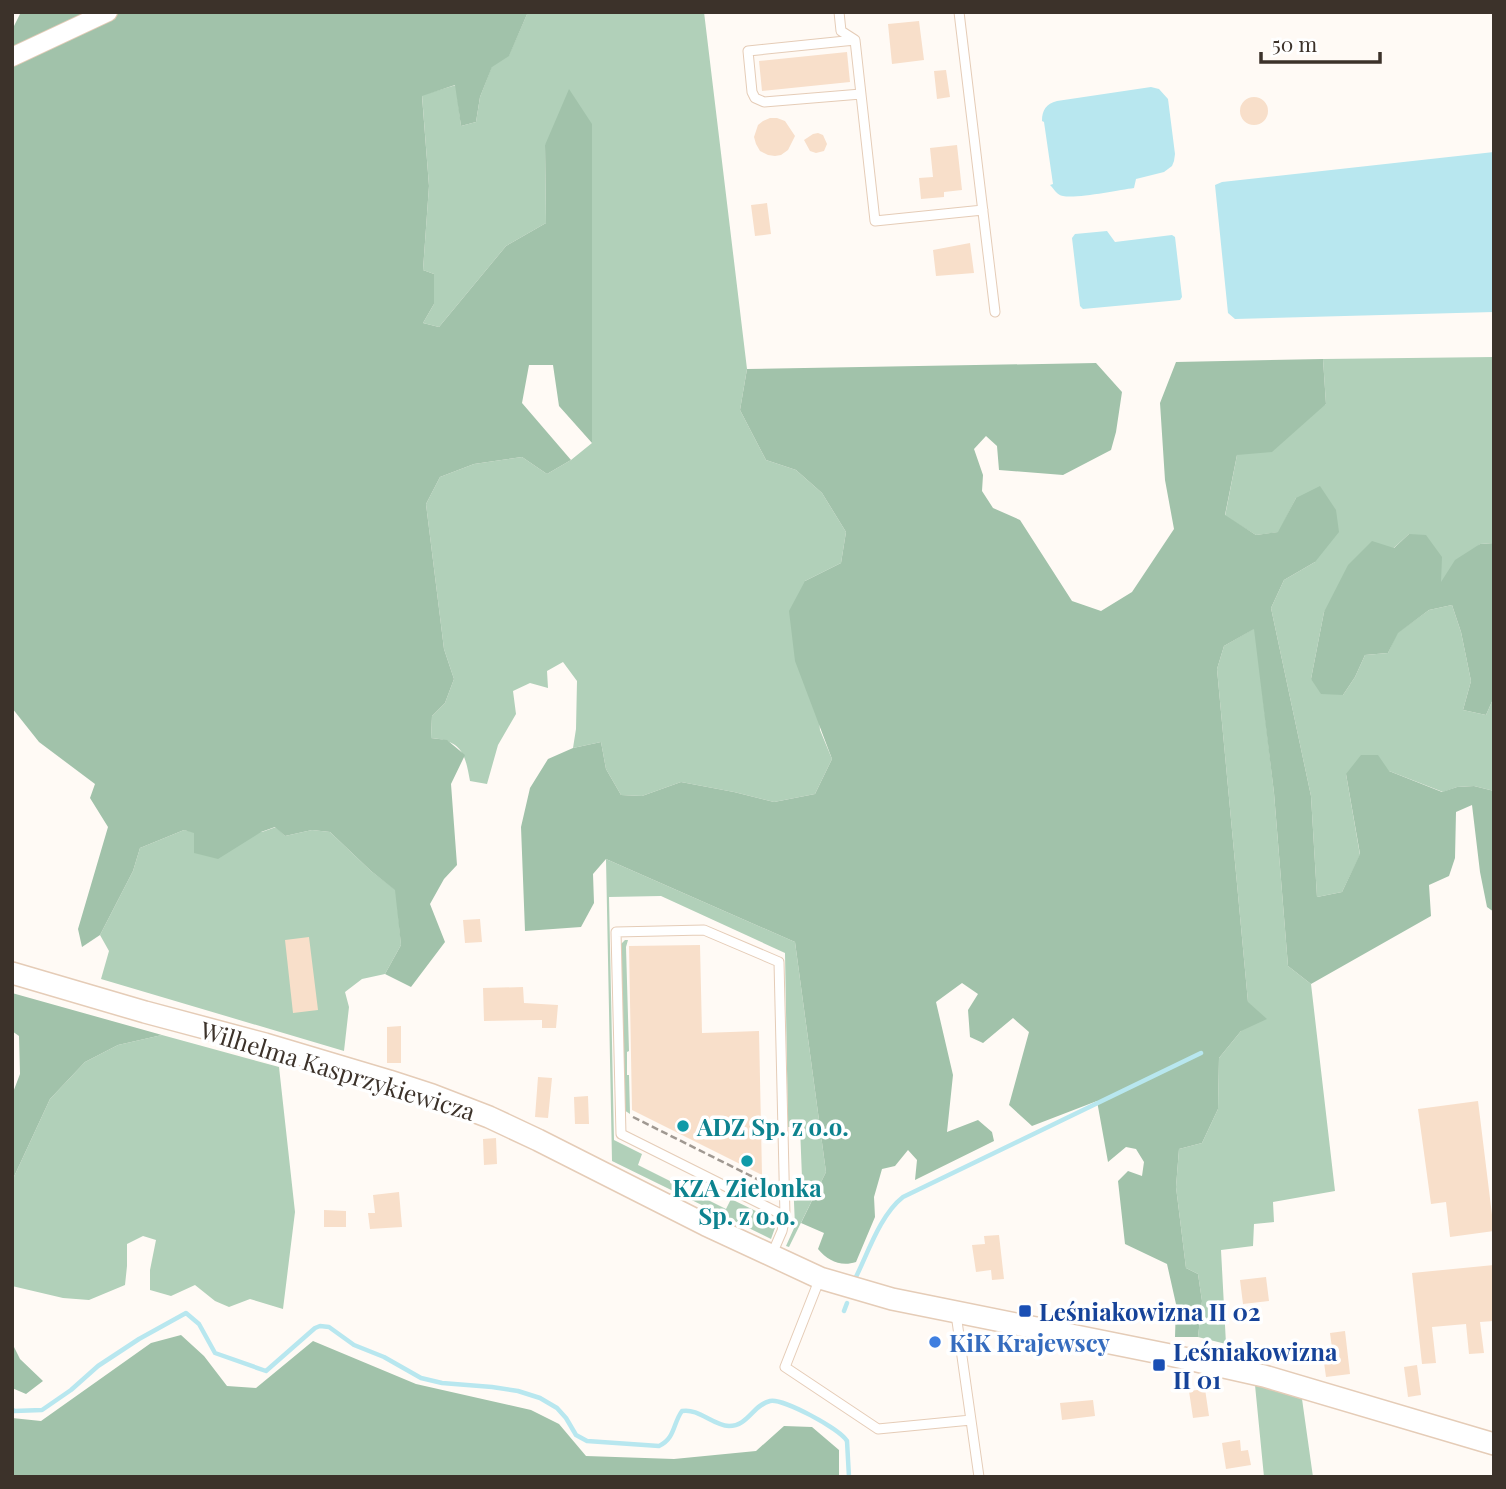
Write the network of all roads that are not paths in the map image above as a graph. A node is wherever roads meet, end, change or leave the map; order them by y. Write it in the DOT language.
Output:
graph roads {
  1 [pos="108,12"];
  2 [pos="839,12"];
  3 [pos="959,12"];
  4 [pos="855,40"];
  5 [pos="12,57"];
  6 [pos="861,94"];
  7 [pos="983,210"];
  8 [pos="995,312"];
  9 [pos="12,973"];
  10 [pos="785,1216"];
  11 [pos="771,1255"];
  12 [pos="820,1278"];
  13 [pos="956,1312"];
  14 [pos="971,1420"];
  15 [pos="1494,1444"];
  16 [pos="979,1477"];
  1 -- 5 [label="street"];
  2 -- 4 [label="lane"];
  3 -- 7 [label="lane"];
  4 -- 6 [label="lane"];
  4 -- 6 [label="lane"];
  6 -- 7 [label="lane"];
  7 -- 8 [label="lane"];
  9 -- 11 [label="street, Wilhelma Kasprzykiewicza"];
  10 -- 10 [label="lane"];
  10 -- 11 [label="lane"];
  11 -- 12 [label="street, Wilhelma Kasprzykiewicza"];
  12 -- 13 [label="street, Wilhelma Kasprzykiewicza"];
  12 -- 14 [label="lane"];
  13 -- 14 [label="lane"];
  13 -- 15 [label="street, Wilhelma Kasprzykiewicza"];
  14 -- 16 [label="lane"];
}
